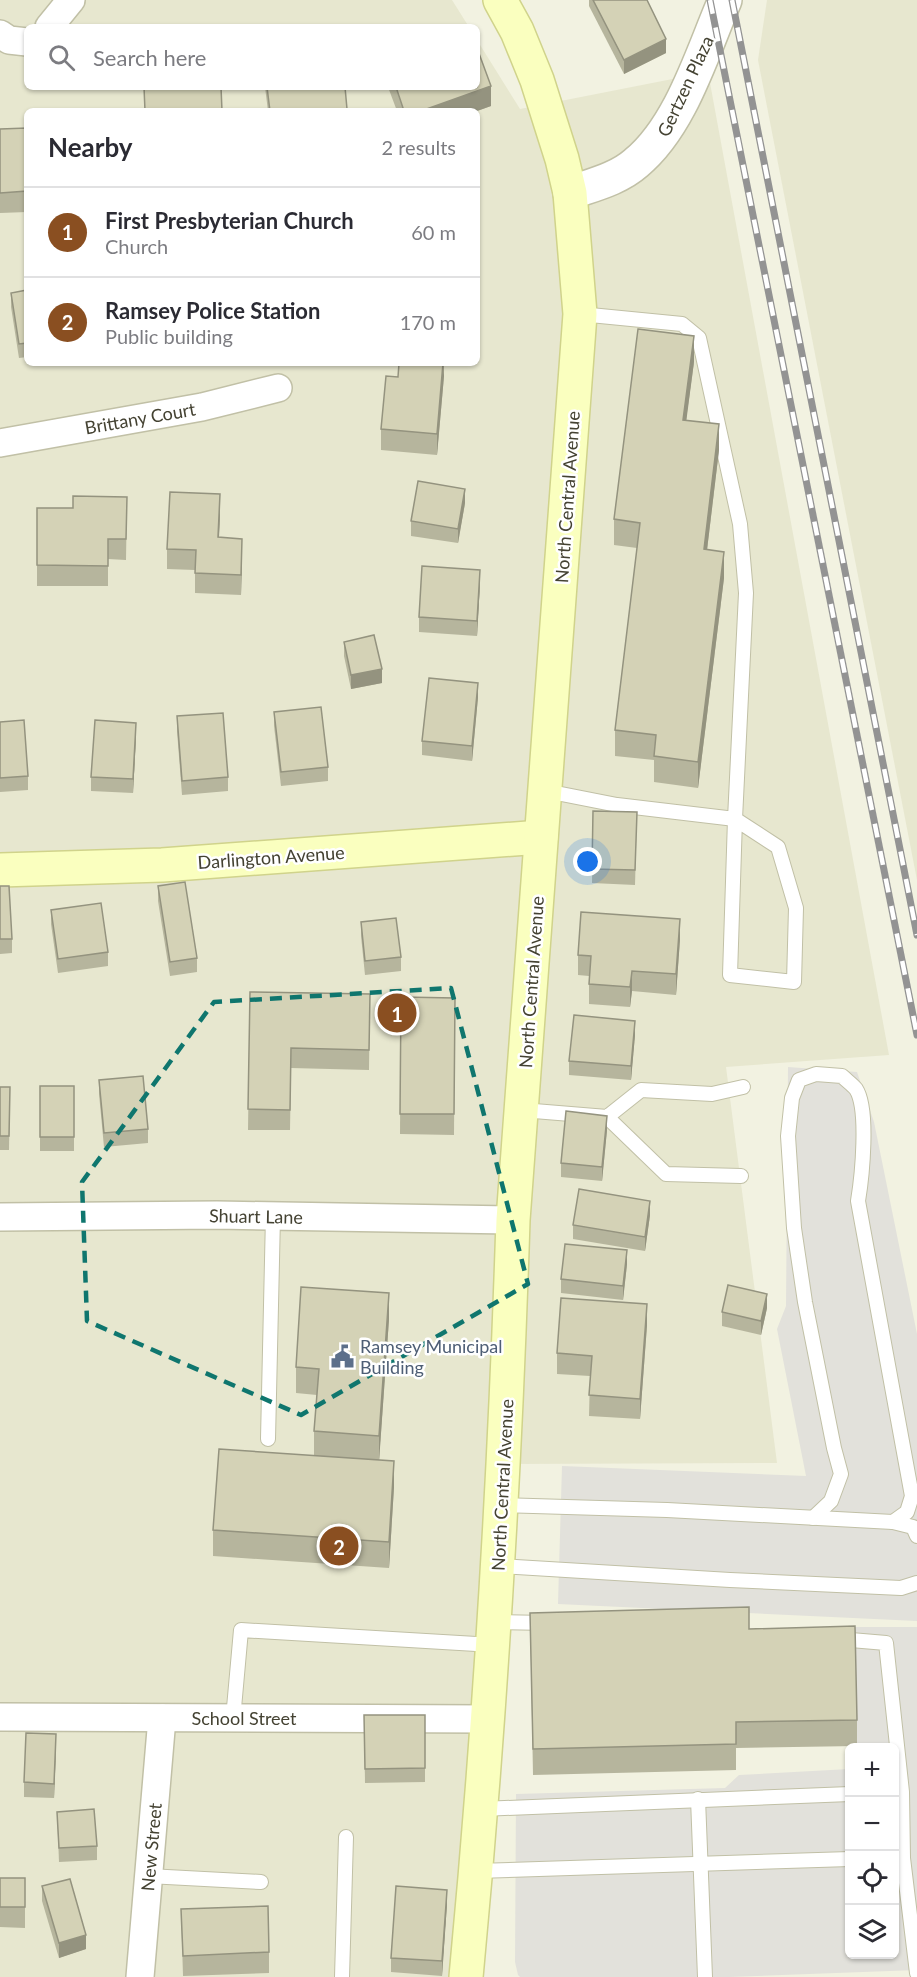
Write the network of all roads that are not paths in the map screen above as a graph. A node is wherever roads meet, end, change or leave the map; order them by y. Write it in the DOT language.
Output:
graph roads {
  1 [pos="71,0"];
  2 [pos="500,0"];
  3 [pos="725,0"];
  4 [pos="51,24"];
  5 [pos="0,34"];
  6 [pos="24,42"];
  7 [pos="570,193"];
  8 [pos="580,314"];
  9 [pos="278,388"];
  10 [pos="0,442"];
  11 [pos="546,791"];
  12 [pos="735,819"];
  13 [pos="541,837"];
  14 [pos="0,870"];
  15 [pos="743,1087"];
  16 [pos="522,1110"];
  17 [pos="607,1117"];
  18 [pos="741,1176"];
  19 [pos="273,1216"];
  20 [pos="0,1217"];
  21 [pos="513,1221"];
  22 [pos="268,1439"];
  23 [pos="502,1504"];
  24 [pos="813,1518"];
  25 [pos="893,1522"];
  26 [pos="917,1536"];
  27 [pos="498,1566"];
  28 [pos="917,1582"];
  29 [pos="564,1624"];
  30 [pos="494,1633"];
  31 [pos="829,1638"];
  32 [pos="0,1717"];
  33 [pos="162,1718"];
  34 [pos="233,1719"];
  35 [pos="488,1719"];
  36 [pos="894,1743"];
  37 [pos="845,1794"];
  38 [pos="898,1797"];
  39 [pos="698,1799"];
  40 [pos="482,1809"];
  41 [pos="346,1837"];
  42 [pos="899,1851"];
  43 [pos="899,1858"];
  44 [pos="845,1859"];
  45 [pos="701,1863"];
  46 [pos="476,1871"];
  47 [pos="148,1876"];
  48 [pos="261,1882"];
  49 [pos="917,1973"];
  50 [pos="140,1977"];
  51 [pos="342,1977"];
  52 [pos="466,1977"];
  53 [pos="705,1977"];
  1 -- 4 [label="street"];
  2 -- 7 [label="main road, North Central Avenue"];
  3 -- 7 [label="street, Gertzen Plaza"];
  5 -- 6 [label="street"];
  7 -- 8 [label="main road, North Central Avenue"];
  8 -- 11 [label="main road, North Central Avenue"];
  8 -- 12 [label="lane"];
  9 -- 10 [label="street, Brittany Court"];
  11 -- 12 [label="lane"];
  11 -- 13 [label="main road, North Central Avenue"];
  12 -- 12 [label="lane"];
  13 -- 14 [label="main road, Darlington Avenue"];
  13 -- 16 [label="main road, North Central Avenue"];
  15 -- 17 [label="lane"];
  16 -- 17 [label="lane"];
  16 -- 21 [label="main road, North Central Avenue"];
  17 -- 18 [label="lane"];
  19 -- 20 [label="street, Shuart Lane"];
  19 -- 21 [label="street, Shuart Lane"];
  19 -- 22 [label="lane"];
  21 -- 23 [label="main road, North Central Avenue"];
  23 -- 24 [label="lane"];
  23 -- 27 [label="main road, North Central Avenue"];
  24 -- 25 [label="lane"];
  24 -- 25 [label="lane"];
  25 -- 26 [label="lane"];
  27 -- 28 [label="lane"];
  27 -- 30 [label="main road, North Central Avenue"];
  29 -- 30 [label="lane"];
  30 -- 34 [label="lane"];
  30 -- 35 [label="main road, North Central Avenue"];
  31 -- 36 [label="lane"];
  32 -- 33 [label="street, School Street"];
  33 -- 34 [label="street, School Street"];
  33 -- 47 [label="street, New Street"];
  34 -- 35 [label="street, School Street"];
  35 -- 40 [label="main road, North Central Avenue"];
  37 -- 39 [label="lane"];
  38 -- 42 [label="lane"];
  39 -- 40 [label="lane"];
  39 -- 45 [label="lane"];
  40 -- 46 [label="main road, North Central Avenue"];
  41 -- 51 [label="lane"];
  43 -- 49 [label="lane"];
  44 -- 45 [label="lane"];
  45 -- 46 [label="lane"];
  45 -- 53 [label="lane"];
  46 -- 52 [label="main road, North Central Avenue"];
  47 -- 48 [label="lane"];
  47 -- 50 [label="street, New Street"];
}
